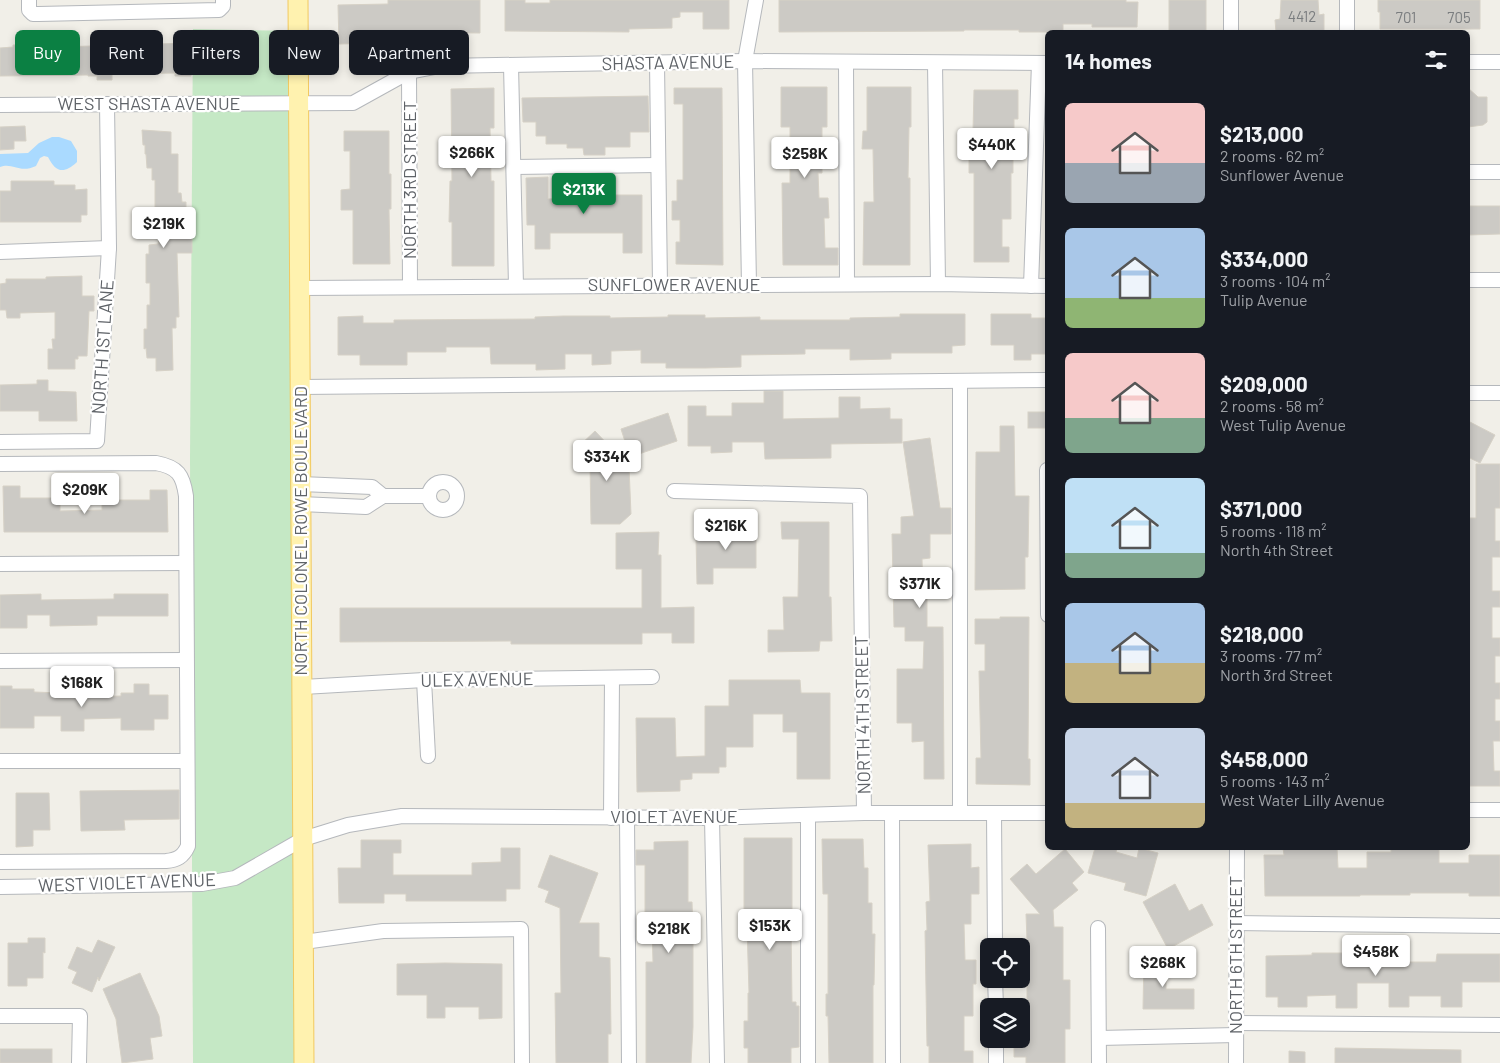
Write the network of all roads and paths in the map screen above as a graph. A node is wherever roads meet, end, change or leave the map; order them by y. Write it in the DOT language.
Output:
graph roads {
  1 [pos="29,0"];
  2 [pos="223,0"];
  3 [pos="298,0"];
  4 [pos="756,0"];
  5 [pos="1231,0"];
  6 [pos="1347,0"];
  7 [pos="130,6"];
  8 [pos="1231,30"];
  9 [pos="1347,30"];
  10 [pos="745,62"];
  11 [pos="846,62"];
  12 [pos="1470,62"];
  13 [pos="1500,62"];
  14 [pos="657,63"];
  15 [pos="935,63"];
  16 [pos="1043,63"];
  17 [pos="512,65"];
  18 [pos="469,66"];
  19 [pos="404,75"];
  20 [pos="409,75"];
  21 [pos="298,103"];
  22 [pos="106,104"];
  23 [pos="0,105"];
  24 [pos="658,165"];
  25 [pos="514,167"];
  26 [pos="1470,172"];
  27 [pos="1500,172"];
  28 [pos="109,248"];
  29 [pos="0,252"];
  30 [pos="1470,280"];
  31 [pos="1500,280"];
  32 [pos="848,284"];
  33 [pos="938,284"];
  34 [pos="660,285"];
  35 [pos="749,285"];
  36 [pos="516,286"];
  37 [pos="1031,286"];
  38 [pos="1045,286"];
  39 [pos="410,287"];
  40 [pos="300,288"];
  41 [pos="1045,380"];
  42 [pos="960,381"];
  43 [pos="300,387"];
  44 [pos="1470,393"];
  45 [pos="1500,393"];
  46 [pos="0,442"];
  47 [pos="0,464"];
  48 [pos="301,484"];
  49 [pos="674,491"];
  50 [pos="383,496"];
  51 [pos="428,496"];
  52 [pos="301,504"];
  53 [pos="186,563"];
  54 [pos="0,564"];
  55 [pos="186,660"];
  56 [pos="0,661"];
  57 [pos="652,677"];
  58 [pos="612,678"];
  59 [pos="424,680"];
  60 [pos="303,687"];
  61 [pos="428,756"];
  62 [pos="0,761"];
  63 [pos="186,761"];
  64 [pos="1470,810"];
  65 [pos="1500,810"];
  66 [pos="864,813"];
  67 [pos="960,813"];
  68 [pos="994,813"];
  69 [pos="1045,813"];
  70 [pos="808,814"];
  71 [pos="892,814"];
  72 [pos="611,818"];
  73 [pos="627,818"];
  74 [pos="712,818"];
  75 [pos="304,839"];
  76 [pos="1237,850"];
  77 [pos="0,862"];
  78 [pos="0,887"];
  79 [pos="1236,923"];
  80 [pos="1500,926"];
  81 [pos="1098,928"];
  82 [pos="995,938"];
  83 [pos="304,942"];
  84 [pos="0,1016"];
  85 [pos="1500,1025"];
  86 [pos="1236,1029"];
  87 [pos="1099,1038"];
  88 [pos="996,1048"];
  89 [pos="79,1063"];
  90 [pos="304,1063"];
  91 [pos="522,1063"];
  92 [pos="629,1063"];
  93 [pos="717,1063"];
  94 [pos="808,1063"];
  95 [pos="893,1063"];
  96 [pos="996,1063"];
  97 [pos="1100,1063"];
  98 [pos="1236,1063"];
  1 -- 7 [label="street"];
  2 -- 7 [label="street"];
  3 -- 21 [label="main road, NORTH COLONEL ROWE BOULEVARD"];
  4 -- 10 [label="street"];
  5 -- 8 [label="street"];
  6 -- 9 [label="street"];
  10 -- 11 [label="street, SHASTA AVENUE"];
  10 -- 14 [label="street, SHASTA AVENUE"];
  10 -- 35 [label="street"];
  11 -- 15 [label="street, SHASTA AVENUE"];
  11 -- 32 [label="street"];
  12 -- 13 [label="street"];
  14 -- 17 [label="street, SHASTA AVENUE"];
  14 -- 24 [label="street"];
  15 -- 16 [label="street, SHASTA AVENUE"];
  15 -- 33 [label="street"];
  16 -- 37 [label="street"];
  17 -- 18 [label="street, SHASTA AVENUE"];
  17 -- 25 [label="street"];
  19 -- 21 [label="street, SHASTA AVENUE"];
  20 -- 39 [label="street, NORTH 3RD STREET"];
  21 -- 22 [label="street, WEST SHASTA AVENUE"];
  21 -- 40 [label="main road, NORTH COLONEL ROWE BOULEVARD"];
  22 -- 23 [label="street, WEST SHASTA AVENUE"];
  22 -- 28 [label="street, NORTH 1ST LANE"];
  24 -- 25 [label="street"];
  24 -- 34 [label="street"];
  25 -- 36 [label="street"];
  26 -- 27 [label="street"];
  28 -- 29 [label="street"];
  28 -- 46 [label="street, NORTH 1ST LANE"];
  30 -- 31 [label="street"];
  32 -- 33 [label="street, SUNFLOWER AVENUE"];
  32 -- 35 [label="street, SUNFLOWER AVENUE"];
  33 -- 37 [label="street, SUNFLOWER AVENUE"];
  34 -- 35 [label="street, SUNFLOWER AVENUE"];
  34 -- 36 [label="street, SUNFLOWER AVENUE"];
  36 -- 39 [label="street, SUNFLOWER AVENUE"];
  37 -- 38 [label="street, SUNFLOWER AVENUE"];
  39 -- 40 [label="street, SUNFLOWER AVENUE"];
  40 -- 43 [label="main road, NORTH COLONEL ROWE BOULEVARD"];
  41 -- 42 [label="street"];
  42 -- 43 [label="street"];
  42 -- 67 [label="street"];
  43 -- 48 [label="main road, NORTH COLONEL ROWE BOULEVARD"];
  44 -- 45 [label="street"];
  47 -- 53 [label="street"];
  48 -- 50 [label="street"];
  48 -- 52 [label="main road, NORTH COLONEL ROWE BOULEVARD"];
  49 -- 66 [label="street, NORTH 4TH STREET"];
  50 -- 51 [label="street"];
  50 -- 52 [label="street"];
  52 -- 60 [label="main road, NORTH COLONEL ROWE BOULEVARD"];
  53 -- 54 [label="street"];
  53 -- 55 [label="street"];
  55 -- 56 [label="street"];
  55 -- 63 [label="street"];
  57 -- 58 [label="street, ULEX AVENUE"];
  58 -- 59 [label="street, ULEX AVENUE"];
  58 -- 72 [label="street"];
  59 -- 60 [label="street, ULEX AVENUE"];
  59 -- 61 [label="street"];
  60 -- 75 [label="main road, NORTH COLONEL ROWE BOULEVARD"];
  62 -- 63 [label="street"];
  63 -- 77 [label="street"];
  64 -- 65 [label="street"];
  66 -- 70 [label="street, VIOLET AVENUE"];
  66 -- 71 [label="street, VIOLET AVENUE"];
  67 -- 68 [label="street, VIOLET AVENUE"];
  67 -- 71 [label="street, VIOLET AVENUE"];
  68 -- 69 [label="street, VIOLET AVENUE"];
  68 -- 82 [label="street"];
  70 -- 74 [label="street, VIOLET AVENUE"];
  70 -- 94 [label="street"];
  71 -- 95 [label="street, NORTH 4TH STREET"];
  72 -- 73 [label="street, VIOLET AVENUE"];
  72 -- 75 [label="street, VIOLET AVENUE"];
  73 -- 74 [label="street, VIOLET AVENUE"];
  73 -- 92 [label="street"];
  74 -- 93 [label="street"];
  75 -- 78 [label="street, WEST VIOLET AVENUE"];
  75 -- 83 [label="main road, NORTH COLONEL ROWE BOULEVARD"];
  76 -- 79 [label="street, NORTH 6TH STREET"];
  79 -- 80 [label="street"];
  79 -- 86 [label="street, NORTH 6TH STREET"];
  81 -- 87 [label="street"];
  83 -- 90 [label="main road, NORTH COLONEL ROWE BOULEVARD"];
  83 -- 91 [label="street"];
  84 -- 89 [label="street"];
  85 -- 86 [label="street"];
  86 -- 87 [label="street"];
  86 -- 98 [label="street, NORTH 6TH STREET"];
  87 -- 97 [label="street"];
  88 -- 96 [label="street"];
}
